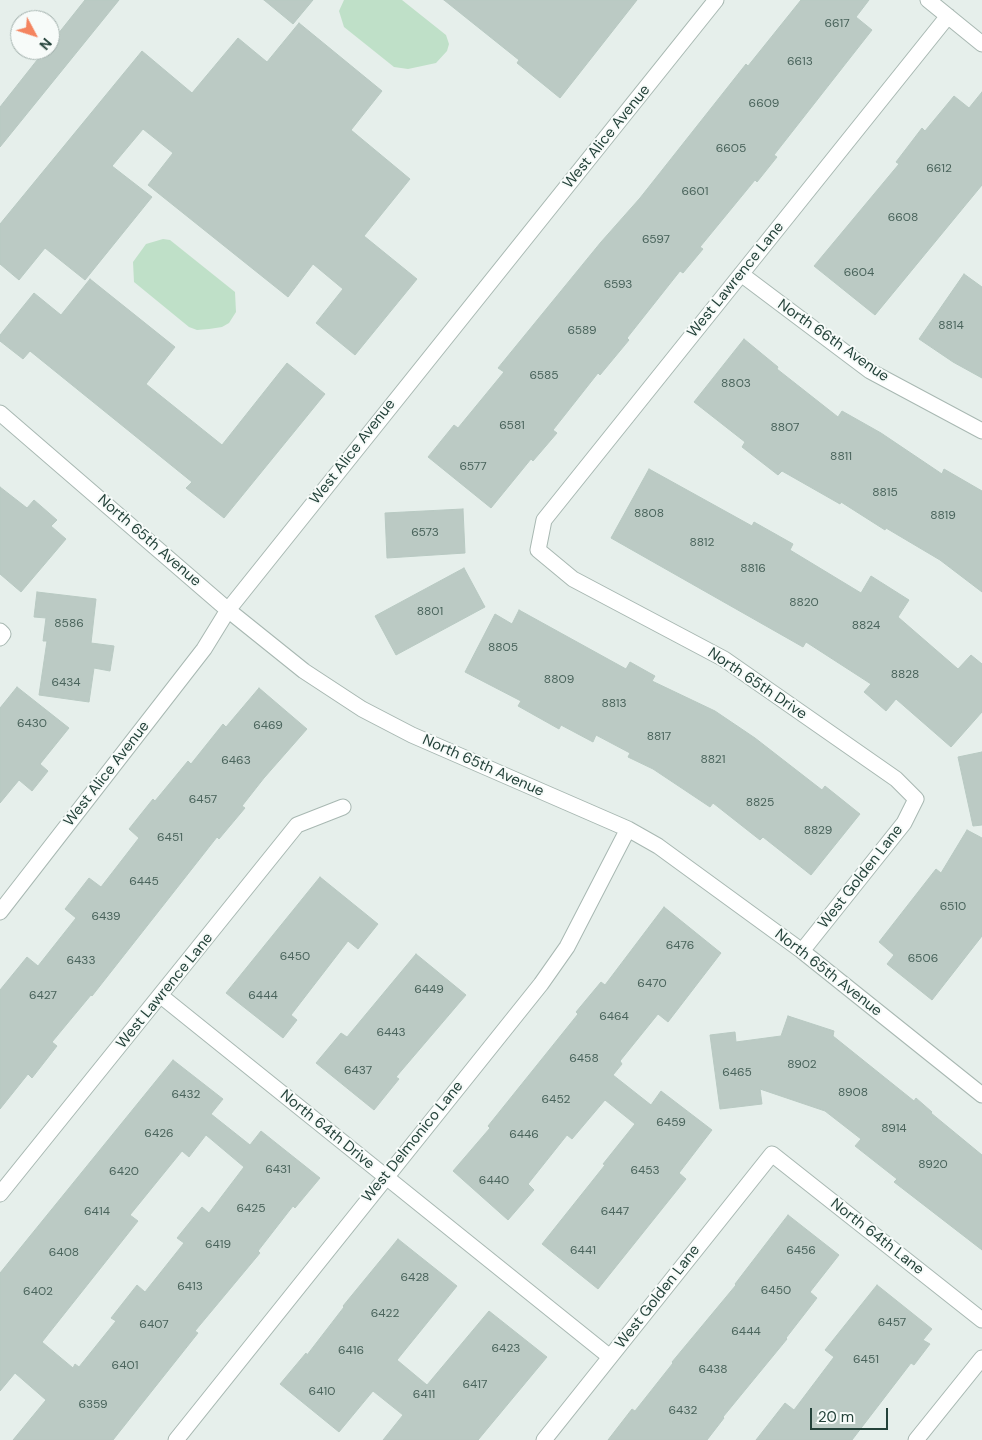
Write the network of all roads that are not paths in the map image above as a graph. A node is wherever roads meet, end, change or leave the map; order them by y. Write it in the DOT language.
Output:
graph roads {
  1 [pos="716,0"];
  2 [pos="928,0"];
  3 [pos="948,16"];
  4 [pos="982,44"];
  5 [pos="741,274"];
  6 [pos="0,413"];
  7 [pos="982,431"];
  8 [pos="538,550"];
  9 [pos="228,610"];
  10 [pos="916,799"];
  11 [pos="343,807"];
  12 [pos="628,829"];
  13 [pos="0,912"];
  14 [pos="802,951"];
  15 [pos="161,996"];
  16 [pos="982,1095"];
  17 [pos="772,1154"];
  18 [pos="385,1176"];
  19 [pos="0,1194"];
  20 [pos="982,1320"];
  21 [pos="610,1357"];
  22 [pos="982,1358"];
  23 [pos="176,1440"];
  24 [pos="544,1440"];
  25 [pos="916,1440"];
  1 -- 9 [label="street, West Alice Avenue"];
  2 -- 3 [label="street"];
  3 -- 4 [label="street"];
  3 -- 5 [label="street, West Lawrence Lane"];
  5 -- 7 [label="street, North 66th Avenue"];
  5 -- 8 [label="street, West Lawrence Lane"];
  6 -- 9 [label="street, North 65th Avenue"];
  8 -- 10 [label="street, North 65th Drive"];
  9 -- 12 [label="street, North 65th Avenue"];
  9 -- 13 [label="street, West Alice Avenue"];
  10 -- 14 [label="street, West Golden Lane"];
  11 -- 15 [label="street, West Lawrence Lane"];
  12 -- 14 [label="street, North 65th Avenue"];
  12 -- 18 [label="street, West Delmonico Lane"];
  14 -- 16 [label="street, North 65th Avenue"];
  15 -- 18 [label="street, North 64th Drive"];
  15 -- 19 [label="street, West Lawrence Lane"];
  17 -- 20 [label="street, North 64th Lane"];
  17 -- 21 [label="street, West Golden Lane"];
  18 -- 21 [label="street, North 64th Drive"];
  18 -- 23 [label="street, West Delmonico Lane"];
  21 -- 24 [label="street, West Golden Lane"];
  22 -- 25 [label="street"];
}
